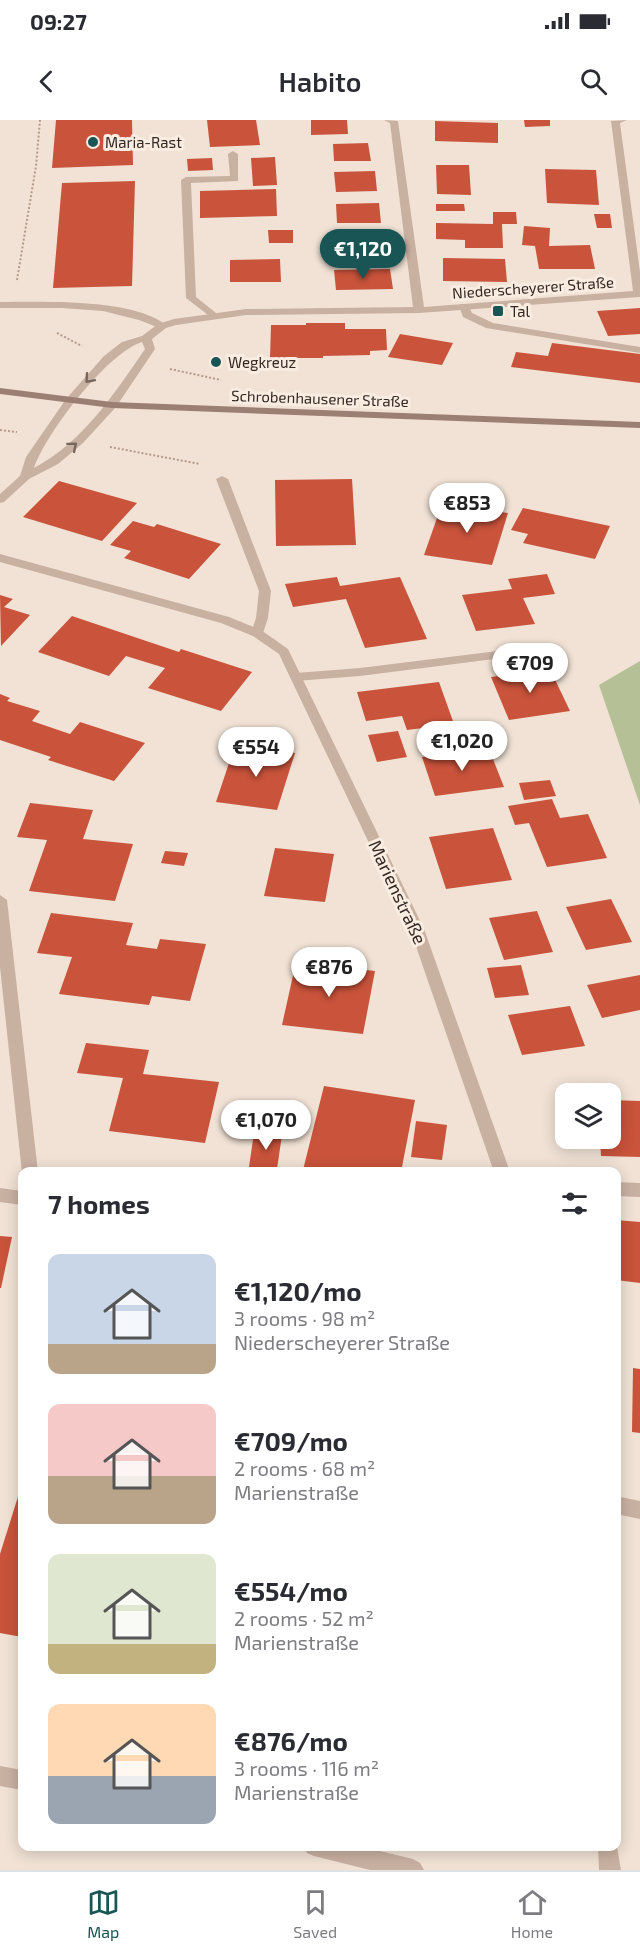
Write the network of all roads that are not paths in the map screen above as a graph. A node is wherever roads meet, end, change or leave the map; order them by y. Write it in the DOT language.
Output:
graph roads {
  1 [pos="388,120"];
  2 [pos="623,120"];
  3 [pos="233,154"];
  4 [pos="639,294"];
  5 [pos="0,305"];
  6 [pos="464,306"];
  7 [pos="419,310"];
  8 [pos="212,315"];
  9 [pos="162,326"];
  10 [pos="146,338"];
  11 [pos="640,350"];
  12 [pos="0,391"];
  13 [pos="70,401"];
  14 [pos="112,405"];
  15 [pos="640,424"];
  16 [pos="25,477"];
  17 [pos="222,479"];
  18 [pos="0,500"];
  19 [pos="0,558"];
  20 [pos="257,633"];
  21 [pos="506,654"];
  22 [pos="296,677"];
  23 [pos="0,900"];
  24 [pos="29,1167"];
  25 [pos="500,1167"];
  26 [pos="621,1189"];
  27 [pos="640,1190"];
  28 [pos="0,1195"];
  29 [pos="18,1197"];
  30 [pos="621,1506"];
  31 [pos="640,1510"];
  32 [pos="0,1776"];
  33 [pos="18,1779"];
  34 [pos="334,1851"];
  35 [pos="608,1851"];
  36 [pos="412,1870"];
  37 [pos="610,1870"];
  1 -- 7 [label="street"];
  2 -- 4 [label="street"];
  3 -- 8 [label="street"];
  4 -- 6 [label="street, Niederscheyerer Straße"];
  5 -- 9 [label="street"];
  6 -- 7 [label="street, Niederscheyerer Straße"];
  6 -- 11 [label="street"];
  7 -- 8 [label="street, Niederscheyerer Straße"];
  8 -- 9 [label="street, Niederscheyerer Straße"];
  9 -- 10 [label="street, Niederscheyerer Straße"];
  10 -- 13 [label="street, Niederscheyerer Straße, one-way"];
  10 -- 14 [label="street"];
  12 -- 13 [label="main road, Schrobenhausener Straße"];
  13 -- 14 [label="main road, Schrobenhausener Straße"];
  13 -- 16 [label="street, Niederscheyerer Straße"];
  14 -- 15 [label="main road, Schrobenhausener Straße"];
  16 -- 14 [label="street, one-way"];
  16 -- 18 [label="street"];
  17 -- 20 [label="street"];
  19 -- 20 [label="street, Marienstraße"];
  20 -- 22 [label="street, Marienstraße"];
  21 -- 22 [label="street"];
  22 -- 25 [label="street, Marienstraße"];
  23 -- 24 [label="street"];
  26 -- 27 [label="street"];
  28 -- 29 [label="street"];
  30 -- 31 [label="street"];
  32 -- 33 [label="street"];
  34 -- 36 [label="street"];
  35 -- 37 [label="street"];
}
